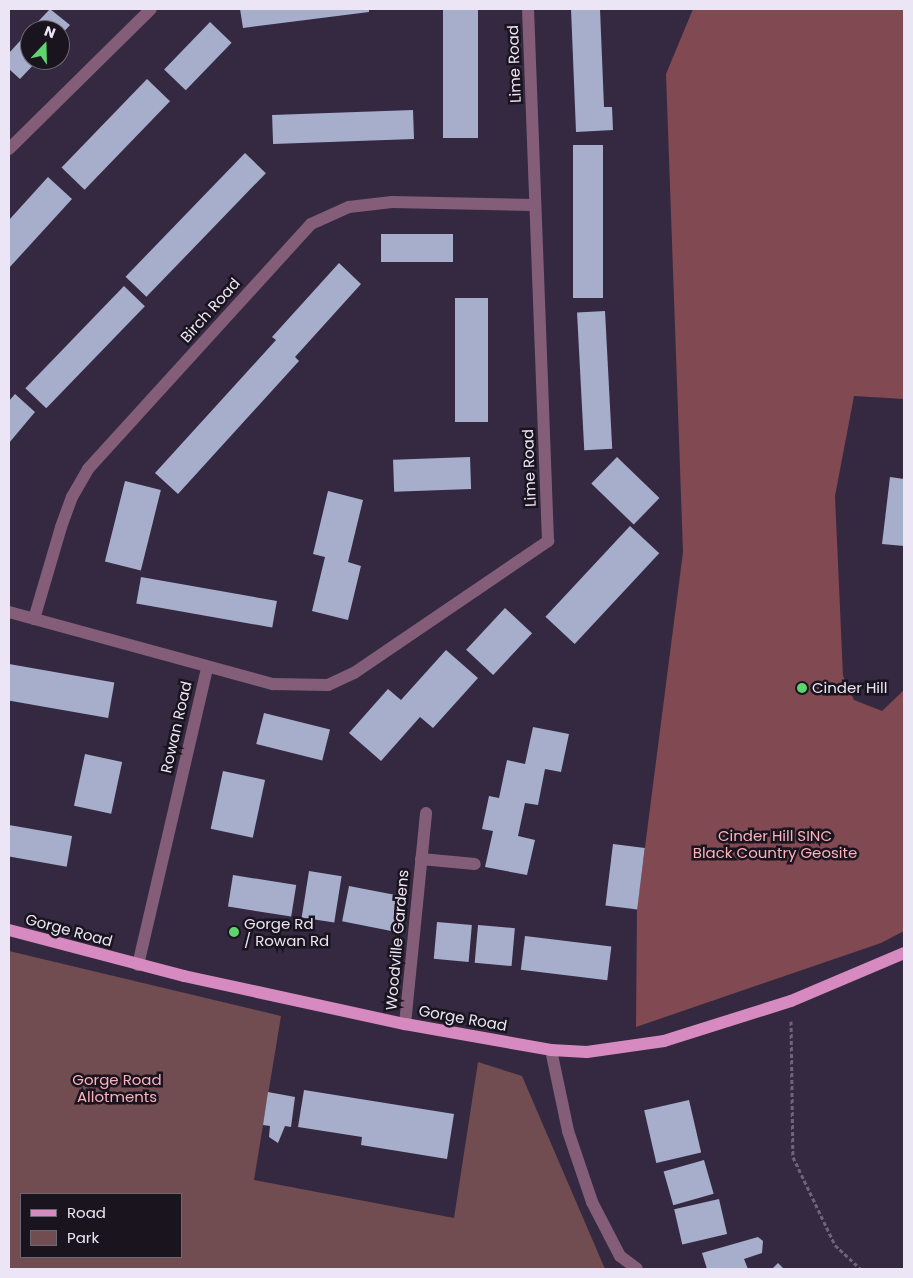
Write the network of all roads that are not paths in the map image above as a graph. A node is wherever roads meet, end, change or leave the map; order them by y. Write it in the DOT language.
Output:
graph roads {
  1 [pos="151,9"];
  2 [pos="528,9"];
  3 [pos="9,150"];
  4 [pos="535,205"];
  5 [pos="9,612"];
  6 [pos="34,620"];
  7 [pos="207,668"];
  8 [pos="426,813"];
  9 [pos="421,859"];
  10 [pos="475,864"];
  11 [pos="9,930"];
  12 [pos="904,953"];
  13 [pos="138,965"];
  14 [pos="405,1024"];
  15 [pos="551,1050"];
  16 [pos="637,1269"];
  1 -- 3 [label="street"];
  2 -- 4 [label="street, Lime Road"];
  4 -- 6 [label="street, Birch Road"];
  4 -- 7 [label="street, Lime Road"];
  5 -- 6 [label="street, Rowan Road"];
  6 -- 7 [label="street, Rowan Road"];
  7 -- 13 [label="street, Rowan Road"];
  8 -- 9 [label="street, Woodville Gardens"];
  9 -- 10 [label="street, Woodville Gardens"];
  9 -- 14 [label="street, Woodville Gardens"];
  11 -- 13 [label="main road, Gorge Road"];
  12 -- 15 [label="main road, Gorge Road"];
  13 -- 14 [label="main road, Gorge Road"];
  14 -- 15 [label="main road, Gorge Road"];
  15 -- 16 [label="street"];
}
